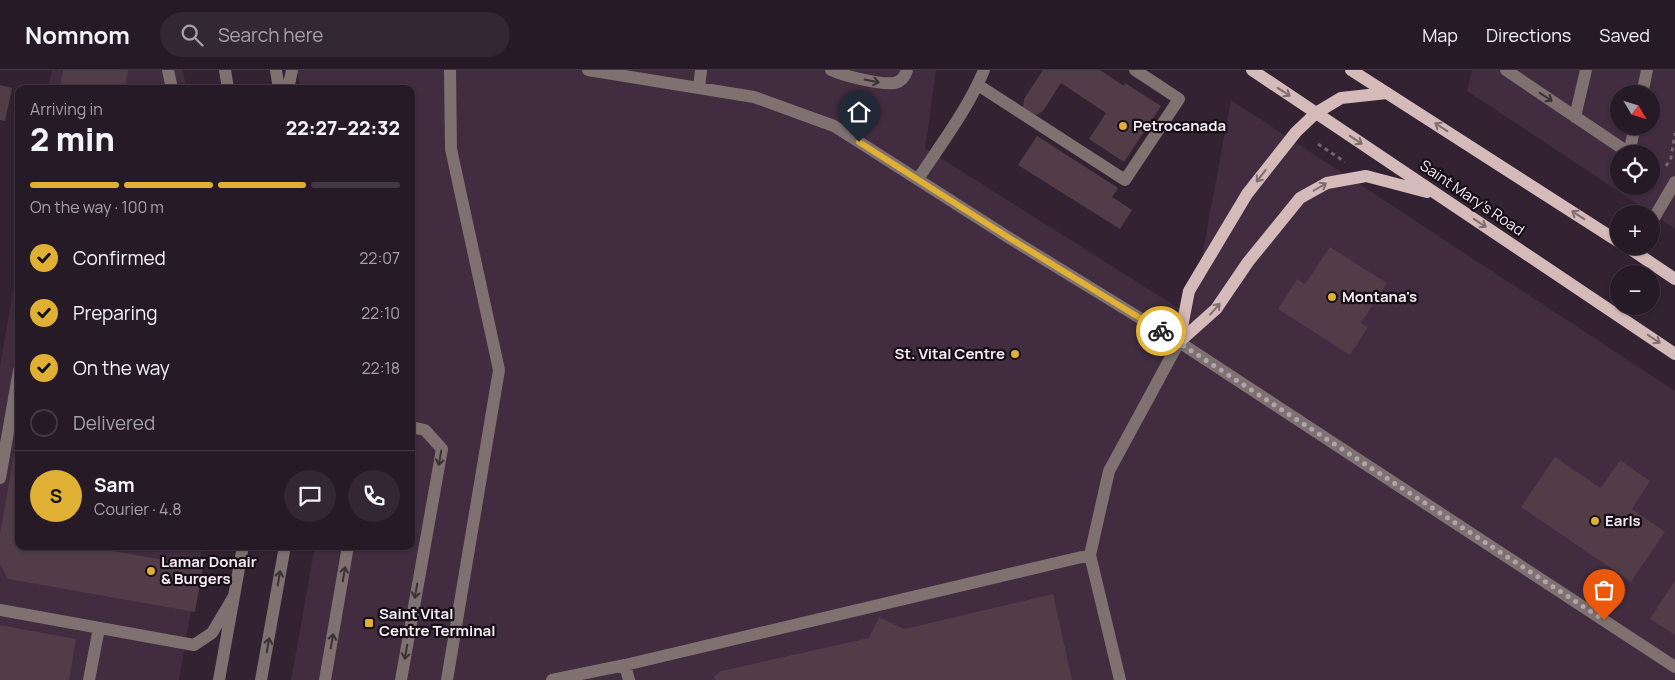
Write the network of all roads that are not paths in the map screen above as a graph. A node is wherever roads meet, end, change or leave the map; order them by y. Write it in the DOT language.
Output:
graph roads {
  1 [pos="168,70"];
  2 [pos="225,70"];
  3 [pos="276,70"];
  4 [pos="292,70"];
  5 [pos="450,70"];
  6 [pos="588,70"];
  7 [pos="701,70"];
  8 [pos="831,70"];
  9 [pos="907,70"];
  10 [pos="984,70"];
  11 [pos="1136,70"];
  12 [pos="1252,70"];
  13 [pos="1351,70"];
  14 [pos="1506,70"];
  15 [pos="1586,70"];
  16 [pos="1647,70"];
  17 [pos="171,85"];
  18 [pos="227,85"];
  19 [pos="278,85"];
  20 [pos="289,85"];
  21 [pos="978,85"];
  22 [pos="1644,85"];
  23 [pos="699,88"];
  24 [pos="1387,93"];
  25 [pos="1316,113"];
  26 [pos="1575,117"];
  27 [pos="1617,145"];
  28 [pos="918,179"];
  29 [pos="1675,182"];
  30 [pos="1440,196"];
  31 [pos="1660,208"];
  32 [pos="1610,236"];
  33 [pos="1641,255"];
  34 [pos="1675,279"];
  35 [pos="1179,342"];
  36 [pos="1675,354"];
  37 [pos="15,393"];
  38 [pos="415,428"];
  39 [pos="0,478"];
  40 [pos="242,550"];
  41 [pos="284,550"];
  42 [pos="347,550"];
  43 [pos="1090,555"];
  44 [pos="234,596"];
  45 [pos="0,610"];
  46 [pos="99,628"];
  47 [pos="625,665"];
  48 [pos="1675,667"];
  49 [pos="90,680"];
  50 [pos="219,680"];
  51 [pos="262,680"];
  52 [pos="325,680"];
  53 [pos="401,680"];
  54 [pos="447,680"];
  55 [pos="552,680"];
  56 [pos="629,680"];
  57 [pos="1120,680"];
  1 -- 17 [label="street"];
  2 -- 18 [label="street"];
  3 -- 19 [label="street"];
  4 -- 20 [label="street"];
  5 -- 54 [label="street"];
  6 -- 23 [label="street"];
  7 -- 23 [label="street"];
  8 -- 9 [label="street, one-way"];
  10 -- 21 [label="street"];
  11 -- 21 [label="street"];
  12 -- 25 [label="main road, Saint Mary's Road, one-way"];
  13 -- 24 [label="main road"];
  14 -- 26 [label="street, one-way"];
  15 -- 26 [label="street"];
  16 -- 22 [label="street"];
  21 -- 28 [label="street"];
  23 -- 28 [label="street"];
  24 -- 25 [label="main road"];
  32 -- 24 [label="main road, one-way"];
  25 -- 30 [label="main road, Saint Mary's Road, one-way"];
  25 -- 35 [label="main road, one-way"];
  26 -- 27 [label="street"];
  28 -- 35 [label="street"];
  29 -- 31 [label="street"];
  35 -- 30 [label="main road, one-way"];
  30 -- 36 [label="main road, Saint Mary's Road, one-way"];
  33 -- 34 [label="main road"];
  35 -- 43 [label="street"];
  35 -- 48 [label="street"];
  37 -- 39 [label="street"];
  38 -- 53 [label="street, one-way"];
  40 -- 44 [label="street"];
  51 -- 41 [label="street, one-way"];
  52 -- 42 [label="street, one-way"];
  43 -- 47 [label="street"];
  43 -- 57 [label="street"];
  44 -- 46 [label="street"];
  44 -- 50 [label="street"];
  45 -- 46 [label="street"];
  46 -- 49 [label="street"];
  47 -- 55 [label="street"];
  47 -- 56 [label="street"];
}
